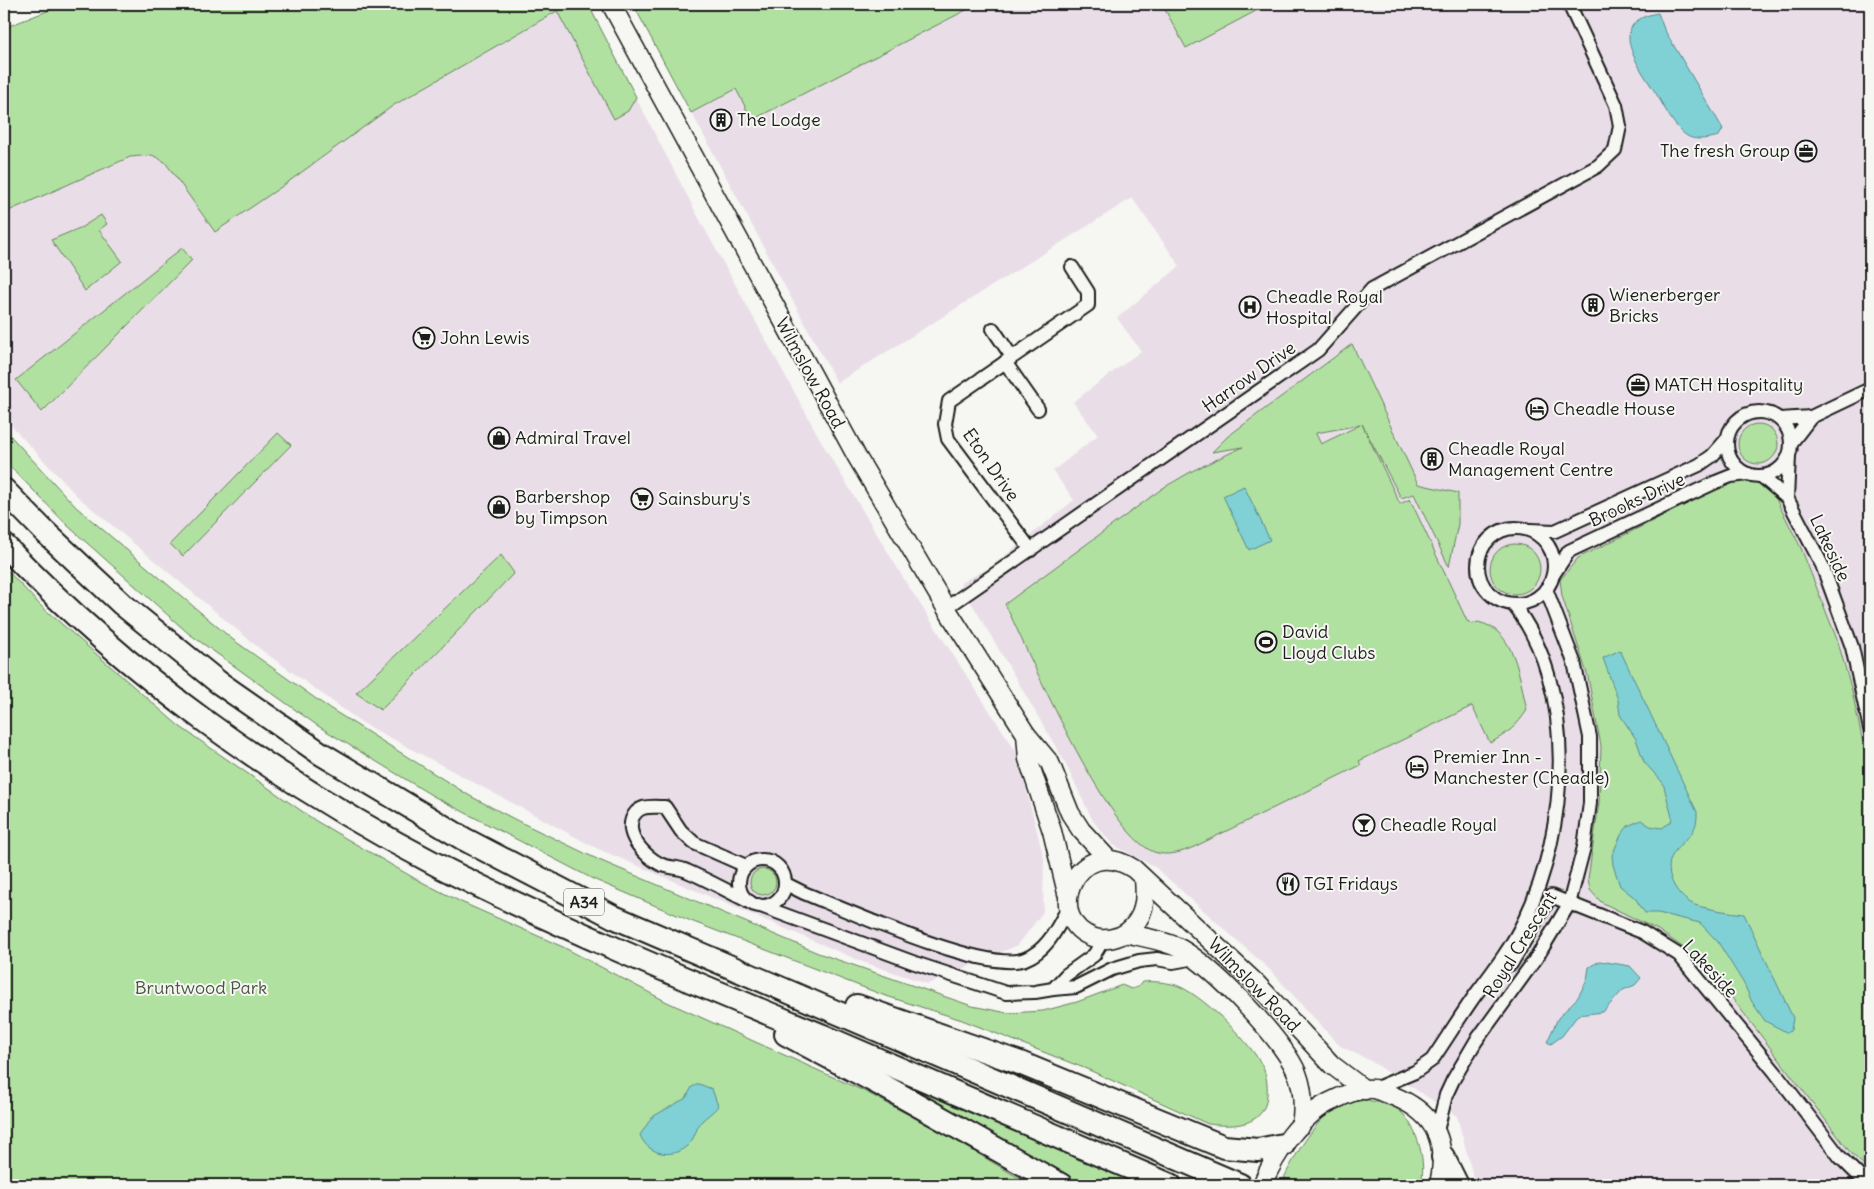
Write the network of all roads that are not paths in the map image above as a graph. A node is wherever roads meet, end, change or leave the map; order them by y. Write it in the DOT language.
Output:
graph roads {
  1 [pos="611,4"];
  2 [pos="1569,4"];
  3 [pos="1072,267"];
  4 [pos="993,329"];
  5 [pos="1008,359"];
  6 [pos="1870,389"];
  7 [pos="1038,409"];
  8 [pos="1811,417"];
  9 [pos="1780,419"];
  10 [pos="1728,439"];
  11 [pos="1791,443"];
  12 [pos="1789,456"];
  13 [pos="1754,475"];
  14 [pos="4,490"];
  15 [pos="1787,498"];
  16 [pos="1530,530"];
  17 [pos="4,545"];
  18 [pos="1031,550"];
  19 [pos="1553,575"];
  20 [pos="1546,589"];
  21 [pos="1513,604"];
  22 [pos="946,608"];
  23 [pos="1870,729"];
  24 [pos="1026,734"];
  25 [pos="1107,858"];
  26 [pos="746,866"];
  27 [pos="1144,880"];
  28 [pos="786,884"];
  29 [pos="1068,901"];
  30 [pos="754,904"];
  31 [pos="1568,904"];
  32 [pos="1126,933"];
  33 [pos="1103,940"];
  34 [pos="699,954"];
  35 [pos="1195,958"];
  36 [pos="1496,968"];
  37 [pos="684,979"];
  38 [pos="1054,989"];
  39 [pos="1370,1089"];
  40 [pos="1301,1125"];
  41 [pos="1437,1131"];
  42 [pos="1283,1145"];
  43 [pos="1442,1157"];
  44 [pos="1263,1181"];
  45 [pos="1061,1185"];
  46 [pos="1170,1185"];
  47 [pos="1240,1185"];
  48 [pos="1439,1185"];
  49 [pos="1457,1185"];
  50 [pos="1868,1185"];
  1 -- 22 [label="main road, Wilmslow Road"];
  2 -- 18 [label="street, Harrow Drive"];
  3 -- 5 [label="street, Eton Drive"];
  4 -- 5 [label="street"];
  5 -- 7 [label="street"];
  5 -- 18 [label="street, Eton Drive"];
  6 -- 8 [label="street"];
  8 -- 9 [label="street"];
  8 -- 11 [label="street"];
  9 -- 10 [label="street"];
  9 -- 11 [label="street"];
  10 -- 13 [label="street"];
  10 -- 16 [label="street, Brooks Drive"];
  11 -- 12 [label="street"];
  12 -- 13 [label="street"];
  12 -- 15 [label="street"];
  13 -- 15 [label="street, Lakeside"];
  13 -- 19 [label="street, Brooks Drive"];
  14 -- 34 [label="highway, A34"];
  15 -- 23 [label="street, Lakeside"];
  16 -- 19 [label="street"];
  16 -- 21 [label="street"];
  17 -- 37 [label="highway, A34"];
  18 -- 22 [label="street, Harrow Drive"];
  19 -- 20 [label="street"];
  20 -- 21 [label="street"];
  20 -- 31 [label="street, Royal Crescent"];
  21 -- 36 [label="street, Royal Crescent"];
  22 -- 24 [label="main road, Wilmslow Road"];
  24 -- 25 [label="main road, Wilmslow Road"];
  24 -- 29 [label="main road, Wilmslow Road"];
  25 -- 27 [label="main road"];
  25 -- 29 [label="main road"];
  26 -- 28 [label="street"];
  26 -- 30 [label="street"];
  26 -- 30 [label="street"];
  27 -- 32 [label="main road"];
  27 -- 39 [label="main road, Wilmslow Road"];
  28 -- 29 [label="street"];
  28 -- 30 [label="street"];
  29 -- 33 [label="main road"];
  30 -- 38 [label="street"];
  31 -- 36 [label="street, Lakeside"];
  31 -- 41 [label="street, Royal Crescent"];
  31 -- 50 [label="street, Lakeside"];
  32 -- 33 [label="main road"];
  32 -- 35 [label="main road, Wilmslow Road"];
  33 -- 38 [label="street"];
  34 -- 42 [label="highway"];
  34 -- 47 [label="highway, A34"];
  35 -- 38 [label="street"];
  35 -- 40 [label="main road, Wilmslow Road"];
  36 -- 39 [label="street, Royal Crescent"];
  37 -- 45 [label="highway"];
  37 -- 46 [label="highway, A34"];
  39 -- 40 [label="main road"];
  39 -- 41 [label="main road, Wilmslow Road"];
  40 -- 42 [label="main road"];
  41 -- 43 [label="main road"];
  42 -- 44 [label="main road"];
  43 -- 48 [label="main road"];
  43 -- 49 [label="highway"];
}
